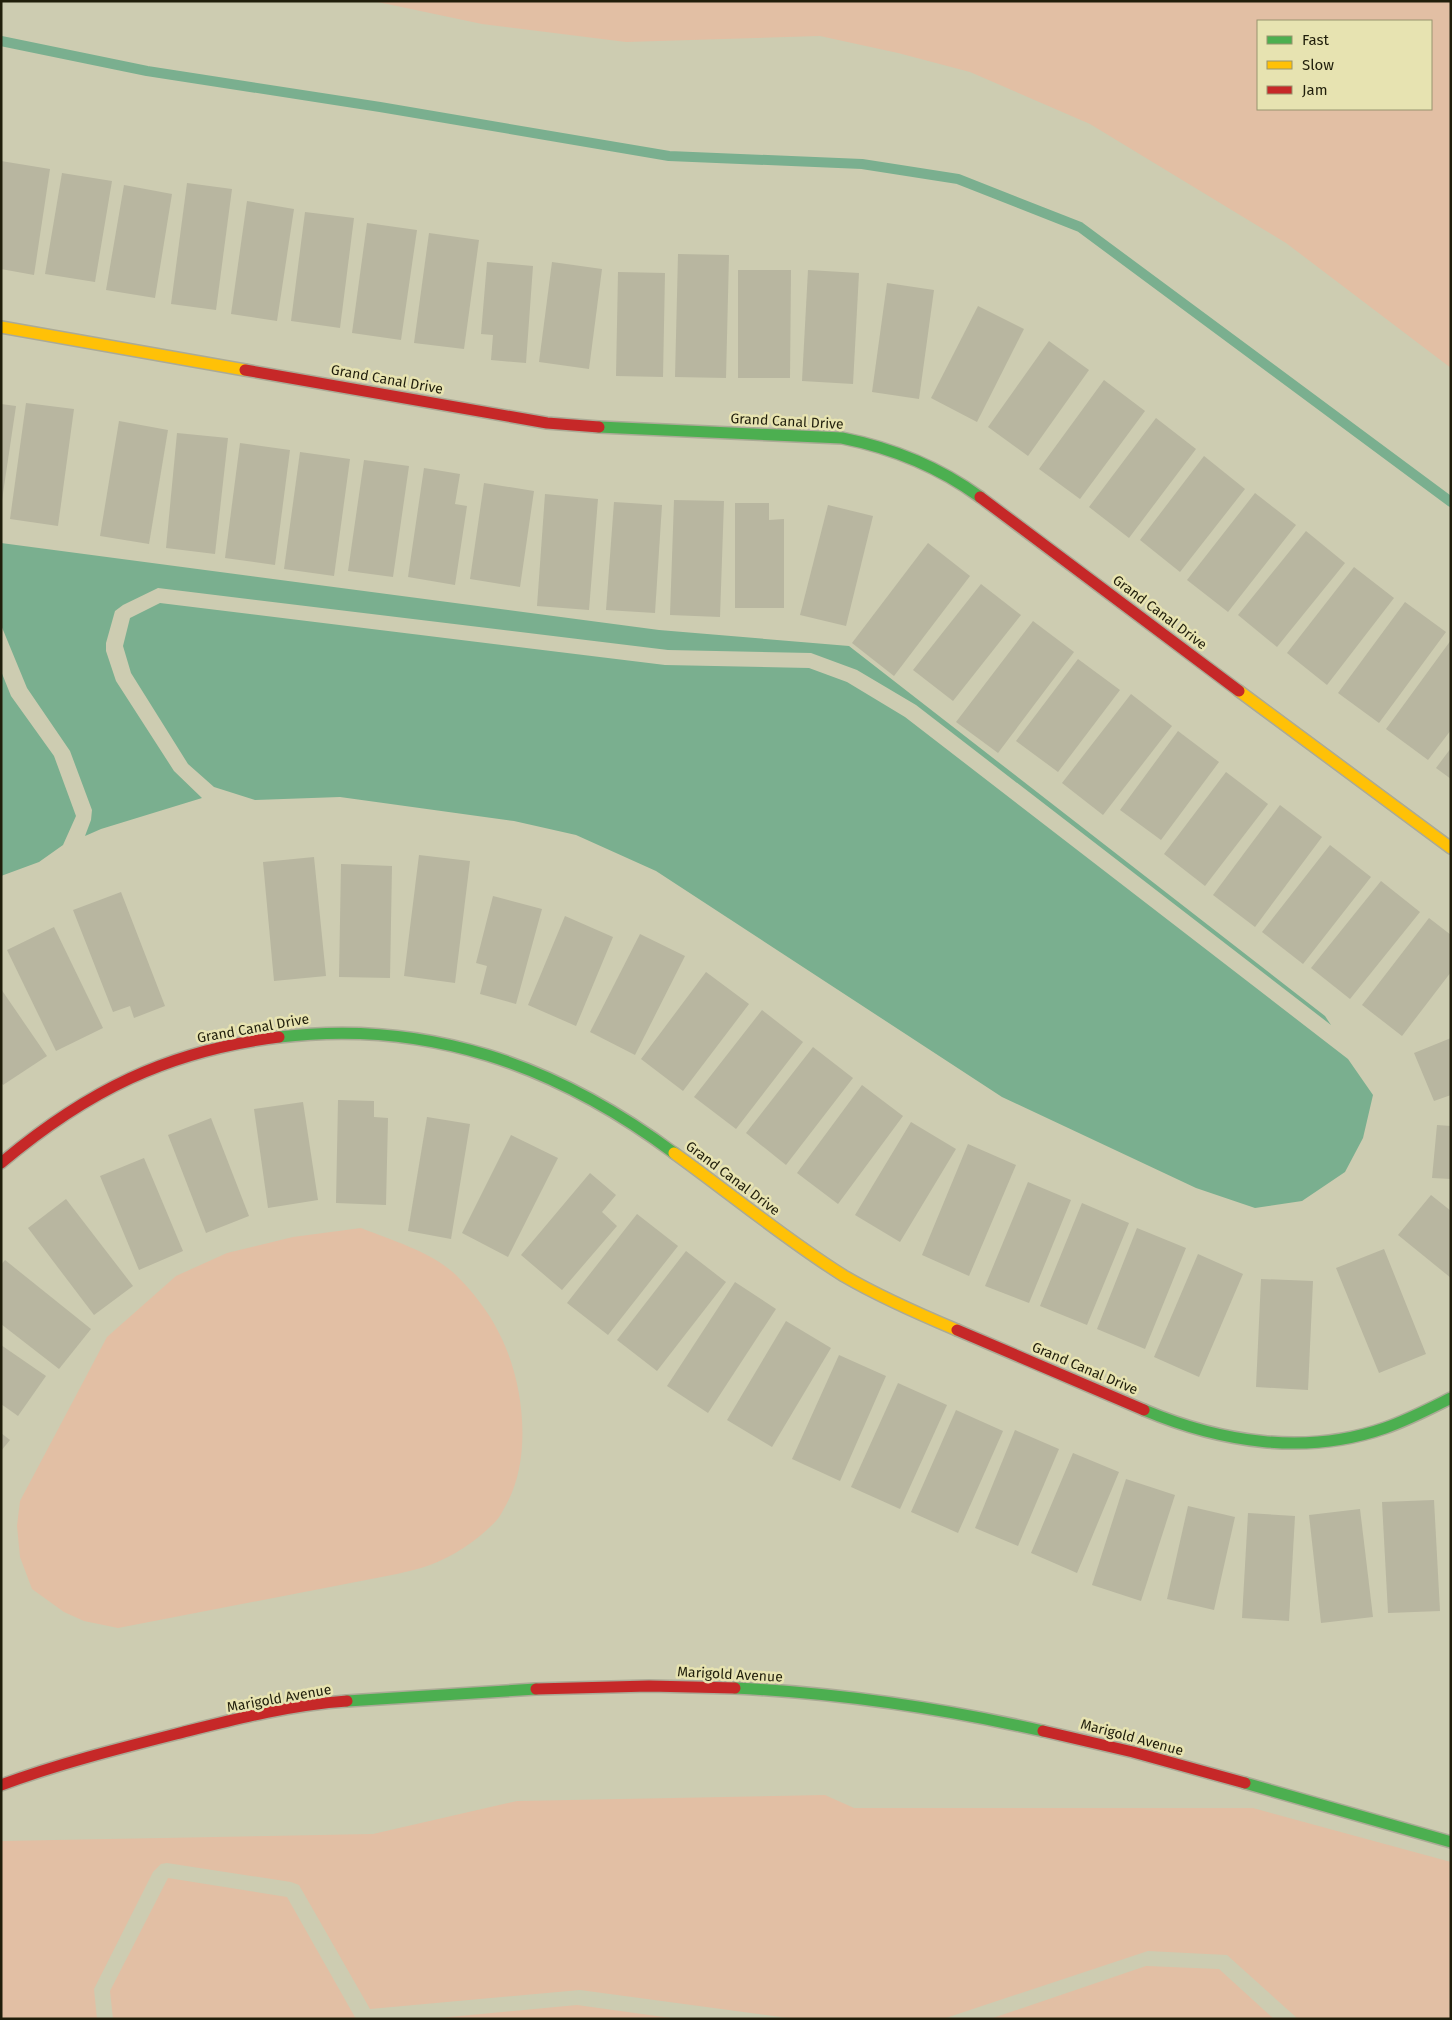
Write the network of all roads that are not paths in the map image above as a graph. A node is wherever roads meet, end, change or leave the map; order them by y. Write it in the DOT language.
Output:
graph roads {
  1 [pos="1,327"];
  2 [pos="1451,848"];
  3 [pos="1,1163"];
  4 [pos="1451,1398"];
  5 [pos="1,1785"];
  6 [pos="1451,1842"];
  1 -- 2 [label="street, Grand Canal Drive"];
  3 -- 4 [label="street, Grand Canal Drive"];
  5 -- 6 [label="street, Marigold Avenue"];
}
